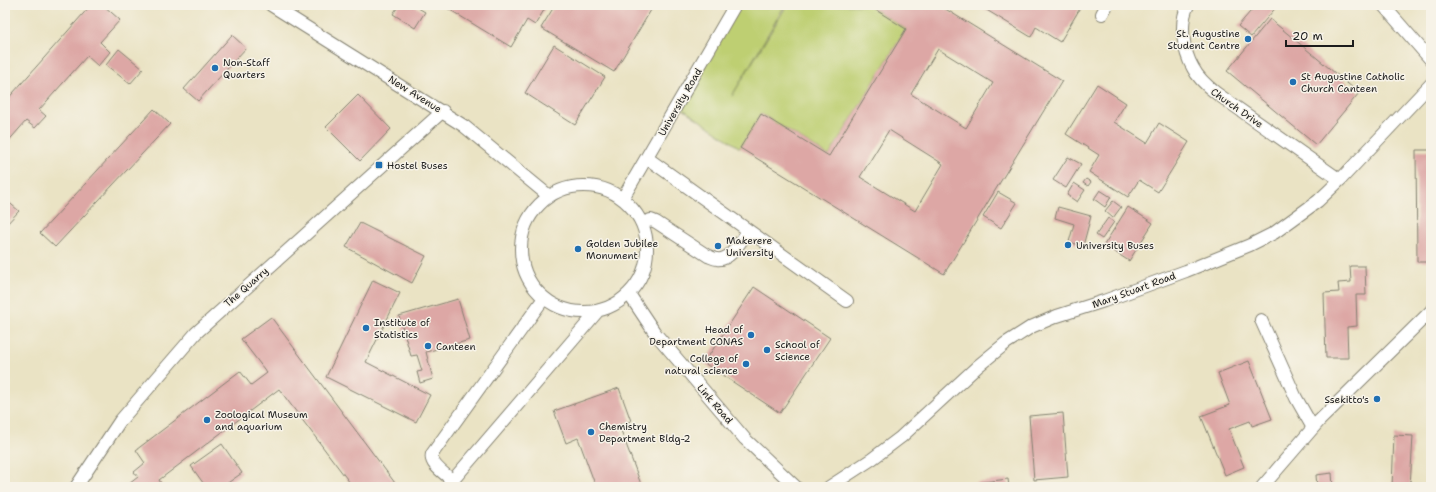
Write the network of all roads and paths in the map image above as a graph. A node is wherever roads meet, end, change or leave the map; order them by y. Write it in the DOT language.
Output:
graph roads {
  1 [pos="271,5"];
  2 [pos="735,5"];
  3 [pos="1188,5"];
  4 [pos="1383,5"];
  5 [pos="1431,60"];
  6 [pos="1431,84"];
  7 [pos="443,111"];
  8 [pos="646,158"];
  9 [pos="1340,180"];
  10 [pos="549,196"];
  11 [pos="623,198"];
  12 [pos="642,223"];
  13 [pos="748,231"];
  14 [pos="629,294"];
  15 [pos="544,298"];
  16 [pos="847,301"];
  17 [pos="1431,311"];
  18 [pos="597,312"];
  19 [pos="1261,320"];
  20 [pos="1313,428"];
  21 [pos="450,484"];
  22 [pos="76,487"];
  23 [pos="796,487"];
  24 [pos="829,487"];
  25 [pos="1262,487"];
  1 -- 7 [label="lane, New Avenue"];
  2 -- 8 [label="lane, University Road"];
  3 -- 9 [label="lane, Church Drive"];
  4 -- 5 [label="lane"];
  6 -- 9 [label="lane, Mary Stuart Road"];
  7 -- 10 [label="lane, New Avenue"];
  7 -- 22 [label="lane, The Quarry"];
  8 -- 11 [label="lane, University Road"];
  8 -- 13 [label="lane"];
  9 -- 24 [label="lane, Mary Stuart Road"];
  10 -- 11 [label="lane"];
  10 -- 15 [label="lane"];
  11 -- 12 [label="lane"];
  12 -- 13 [label="lane"];
  12 -- 14 [label="lane"];
  13 -- 16 [label="lane"];
  14 -- 18 [label="lane"];
  14 -- 23 [label="lane, Link Road"];
  15 -- 18 [label="lane"];
  15 -- 21 [label="lane"];
  17 -- 20 [label="lane"];
  18 -- 21 [label="lane"];
  19 -- 20 [label="lane"];
  20 -- 25 [label="lane"];
}
